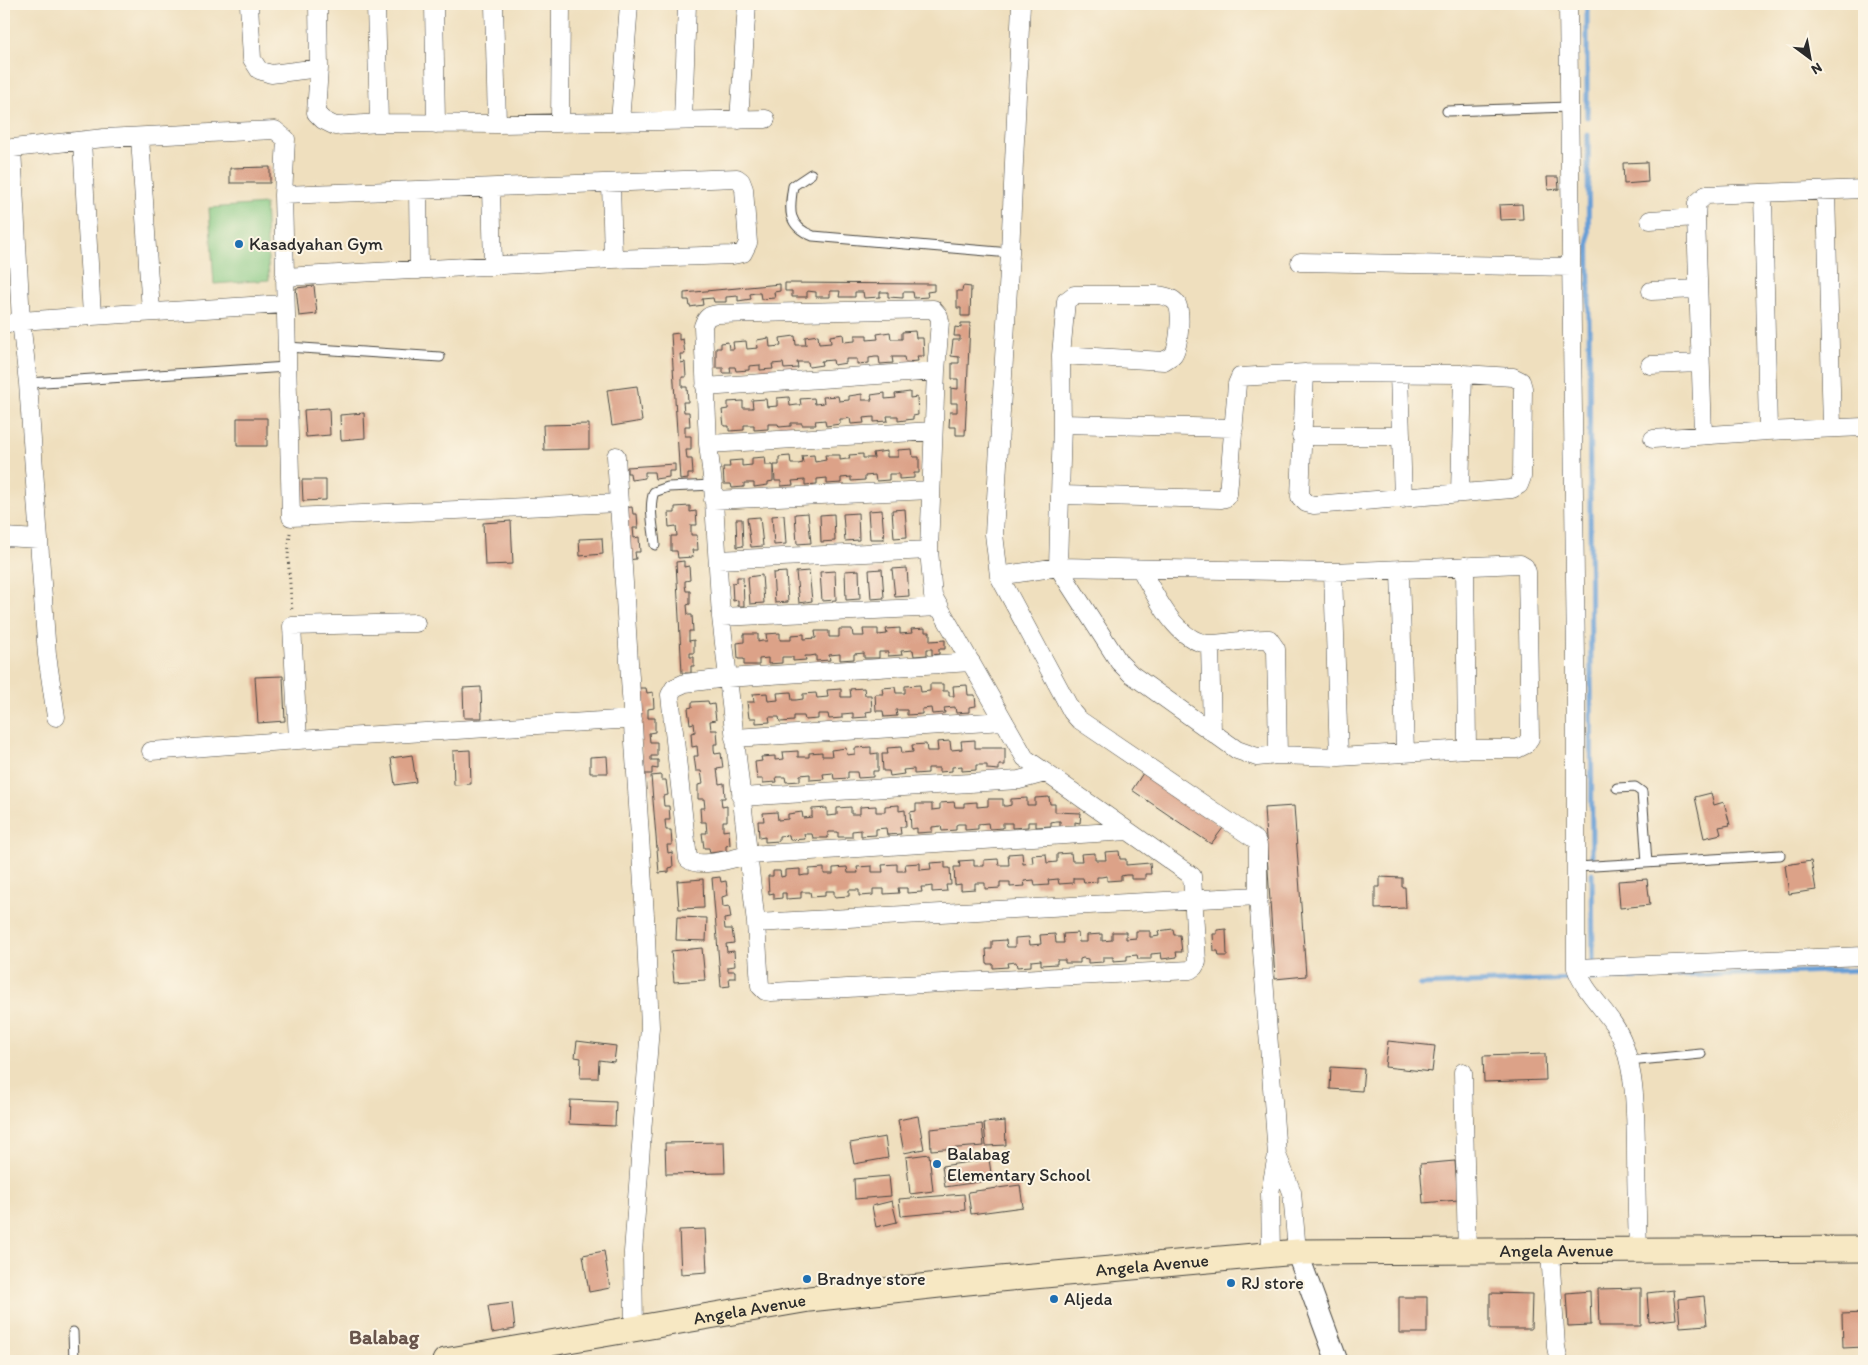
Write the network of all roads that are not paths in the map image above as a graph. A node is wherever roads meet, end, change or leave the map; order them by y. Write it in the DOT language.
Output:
graph roads {
  1 [pos="250,4"];
  2 [pos="318,4"];
  3 [pos="376,4"];
  4 [pos="434,4"];
  5 [pos="494,4"];
  6 [pos="561,4"];
  7 [pos="629,4"];
  8 [pos="688,4"];
  9 [pos="747,4"];
  10 [pos="1021,4"];
  11 [pos="1568,4"];
  12 [pos="318,68"];
  13 [pos="1569,107"];
  14 [pos="1447,110"];
  15 [pos="766,119"];
  16 [pos="739,120"];
  17 [pos="682,121"];
  18 [pos="620,122"];
  19 [pos="379,123"];
  20 [pos="560,123"];
  21 [pos="436,124"];
  22 [pos="497,124"];
  23 [pos="140,137"];
  24 [pos="82,141"];
  25 [pos="8,149"];
  26 [pos="811,174"];
  27 [pos="611,183"];
  28 [pos="491,188"];
  29 [pos="1864,189"];
  30 [pos="418,190"];
  31 [pos="1826,191"];
  32 [pos="1763,193"];
  33 [pos="283,195"];
  34 [pos="10,211"];
  35 [pos="1696,217"];
  36 [pos="1650,220"];
  37 [pos="1010,253"];
  38 [pos="613,259"];
  39 [pos="1300,262"];
  40 [pos="12,266"];
  41 [pos="493,266"];
  42 [pos="1571,267"];
  43 [pos="419,270"];
  44 [pos="284,277"];
  45 [pos="1698,289"];
  46 [pos="1651,291"];
  47 [pos="284,304"];
  48 [pos="151,312"];
  49 [pos="92,316"];
  50 [pos="22,321"];
  51 [pos="4,325"];
  52 [pos="287,347"];
  53 [pos="1061,355"];
  54 [pos="440,357"];
  55 [pos="1700,363"];
  56 [pos="1650,365"];
  57 [pos="287,368"];
  58 [pos="936,371"];
  59 [pos="1305,374"];
  60 [pos="1399,374"];
  61 [pos="1463,374"];
  62 [pos="28,383"];
  63 [pos="705,387"];
  64 [pos="1062,424"];
  65 [pos="1864,427"];
  66 [pos="1234,428"];
  67 [pos="1832,428"];
  68 [pos="933,431"];
  69 [pos="1768,431"];
  70 [pos="1703,435"];
  71 [pos="1301,436"];
  72 [pos="1400,436"];
  73 [pos="1653,440"];
  74 [pos="708,444"];
  75 [pos="616,456"];
  76 [pos="931,490"];
  77 [pos="713,492"];
  78 [pos="1460,493"];
  79 [pos="1060,495"];
  80 [pos="1403,499"];
  81 [pos="619,503"];
  82 [pos="4,537"];
  83 [pos="39,539"];
  84 [pos="655,545"];
  85 [pos="929,550"];
  86 [pos="718,560"];
  87 [pos="1464,566"];
  88 [pos="1058,567"];
  89 [pos="1141,570"];
  90 [pos="1400,570"];
  91 [pos="1333,572"];
  92 [pos="1000,576"];
  93 [pos="940,608"];
  94 [pos="720,617"];
  95 [pos="416,623"];
  96 [pos="1210,644"];
  97 [pos="971,662"];
  98 [pos="728,678"];
  99 [pos="56,717"];
  100 [pos="633,719"];
  101 [pos="1004,721"];
  102 [pos="1212,732"];
  103 [pos="734,738"];
  104 [pos="298,740"];
  105 [pos="1467,749"];
  106 [pos="151,751"];
  107 [pos="1406,753"];
  108 [pos="1278,755"];
  109 [pos="1339,757"];
  110 [pos="1045,772"];
  111 [pos="1617,788"];
  112 [pos="741,797"];
  113 [pos="1128,831"];
  114 [pos="748,855"];
  115 [pos="1780,855"];
  116 [pos="1647,863"];
  117 [pos="1577,867"];
  118 [pos="1258,896"];
  119 [pos="1193,899"];
  120 [pos="756,923"];
  121 [pos="1864,956"];
  122 [pos="1576,968"];
  123 [pos="1701,1054"];
  124 [pos="1629,1061"];
  125 [pos="1463,1072"];
  126 [pos="1277,1156"];
  127 [pos="1864,1249"];
  128 [pos="1638,1250"];
  129 [pos="1550,1251"];
  130 [pos="1297,1252"];
  131 [pos="1467,1252"];
  132 [pos="1271,1255"];
  133 [pos="634,1329"];
  134 [pos="73,1332"];
  135 [pos="74,1361"];
  136 [pos="445,1361"];
  137 [pos="1336,1361"];
  138 [pos="1559,1361"];
  1 -- 12 [label="street"];
  2 -- 12 [label="street"];
  3 -- 19 [label="street"];
  4 -- 21 [label="street"];
  5 -- 22 [label="street"];
  6 -- 20 [label="street"];
  7 -- 18 [label="street"];
  8 -- 17 [label="street"];
  9 -- 16 [label="street"];
  10 -- 37 [label="street"];
  11 -- 13 [label="street"];
  12 -- 19 [label="street"];
  13 -- 14 [label="lane"];
  13 -- 42 [label="street"];
  15 -- 16 [label="street"];
  16 -- 17 [label="street"];
  17 -- 18 [label="street"];
  18 -- 20 [label="street"];
  19 -- 21 [label="street"];
  20 -- 22 [label="street"];
  21 -- 22 [label="street"];
  23 -- 24 [label="street"];
  23 -- 33 [label="street"];
  23 -- 48 [label="street"];
  24 -- 25 [label="street"];
  24 -- 49 [label="street"];
  25 -- 34 [label="street"];
  26 -- 37 [label="lane"];
  27 -- 28 [label="street"];
  27 -- 38 [label="street"];
  27 -- 38 [label="street"];
  28 -- 30 [label="street"];
  28 -- 41 [label="street"];
  29 -- 31 [label="street"];
  30 -- 33 [label="street"];
  30 -- 43 [label="street"];
  31 -- 32 [label="street"];
  31 -- 67 [label="street"];
  32 -- 35 [label="street"];
  32 -- 69 [label="street"];
  33 -- 44 [label="street"];
  34 -- 40 [label="street"];
  35 -- 36 [label="street"];
  35 -- 45 [label="street"];
  37 -- 92 [label="street"];
  38 -- 41 [label="street"];
  39 -- 42 [label="street"];
  40 -- 50 [label="street"];
  41 -- 43 [label="street"];
  42 -- 117 [label="street"];
  43 -- 44 [label="street"];
  44 -- 47 [label="street"];
  45 -- 46 [label="street"];
  45 -- 55 [label="street"];
  47 -- 48 [label="street"];
  47 -- 52 [label="street"];
  48 -- 49 [label="street"];
  49 -- 50 [label="street"];
  50 -- 51 [label="street"];
  50 -- 62 [label="street"];
  52 -- 54 [label="lane"];
  52 -- 57 [label="street"];
  53 -- 53 [label="street"];
  53 -- 64 [label="street"];
  55 -- 56 [label="street"];
  55 -- 70 [label="street"];
  57 -- 62 [label="lane"];
  57 -- 81 [label="street"];
  58 -- 63 [label="street"];
  58 -- 63 [label="street"];
  58 -- 68 [label="street"];
  59 -- 60 [label="street"];
  59 -- 66 [label="street"];
  59 -- 71 [label="street"];
  60 -- 61 [label="street"];
  60 -- 72 [label="street"];
  61 -- 78 [label="street"];
  61 -- 78 [label="street"];
  62 -- 83 [label="street"];
  63 -- 74 [label="street"];
  64 -- 66 [label="street"];
  64 -- 79 [label="street"];
  65 -- 67 [label="street"];
  66 -- 79 [label="street"];
  67 -- 69 [label="street"];
  68 -- 74 [label="street"];
  68 -- 76 [label="street"];
  69 -- 70 [label="street"];
  70 -- 73 [label="street"];
  71 -- 72 [label="street"];
  71 -- 80 [label="street"];
  72 -- 80 [label="street"];
  74 -- 77 [label="street"];
  75 -- 81 [label="street"];
  76 -- 77 [label="street"];
  76 -- 85 [label="street"];
  77 -- 84 [label="lane"];
  77 -- 86 [label="street"];
  78 -- 80 [label="street"];
  79 -- 88 [label="street"];
  81 -- 100 [label="street"];
  82 -- 83 [label="street"];
  83 -- 99 [label="street"];
  85 -- 86 [label="street"];
  85 -- 93 [label="street"];
  86 -- 94 [label="street"];
  87 -- 90 [label="street"];
  87 -- 105 [label="street"];
  87 -- 105 [label="street"];
  88 -- 89 [label="street"];
  88 -- 92 [label="street"];
  88 -- 102 [label="street"];
  89 -- 91 [label="street"];
  89 -- 96 [label="street"];
  90 -- 91 [label="street"];
  90 -- 107 [label="street"];
  91 -- 109 [label="street"];
  92 -- 118 [label="street"];
  93 -- 94 [label="street"];
  93 -- 97 [label="street"];
  94 -- 98 [label="street"];
  95 -- 104 [label="street"];
  96 -- 102 [label="street"];
  96 -- 108 [label="street"];
  97 -- 98 [label="street"];
  97 -- 101 [label="street"];
  98 -- 103 [label="street"];
  98 -- 114 [label="street"];
  100 -- 104 [label="street"];
  100 -- 133 [label="street"];
  101 -- 103 [label="street"];
  101 -- 110 [label="street"];
  102 -- 108 [label="street"];
  103 -- 112 [label="street"];
  104 -- 106 [label="street"];
  105 -- 107 [label="street"];
  107 -- 109 [label="street"];
  108 -- 109 [label="street"];
  110 -- 112 [label="street"];
  110 -- 113 [label="street"];
  111 -- 116 [label="lane"];
  112 -- 114 [label="street"];
  113 -- 114 [label="street"];
  113 -- 119 [label="street"];
  114 -- 120 [label="street"];
  115 -- 116 [label="lane"];
  116 -- 117 [label="lane"];
  117 -- 122 [label="street"];
  118 -- 119 [label="street"];
  118 -- 126 [label="street"];
  119 -- 120 [label="street"];
  119 -- 120 [label="street"];
  121 -- 122 [label="street"];
  122 -- 124 [label="street"];
  123 -- 124 [label="lane"];
  124 -- 128 [label="street"];
  125 -- 131 [label="street"];
  126 -- 130 [label="street"];
  126 -- 132 [label="street"];
  127 -- 128 [label="main road, Angela Avenue"];
  128 -- 129 [label="main road, Angela Avenue"];
  129 -- 131 [label="main road, Angela Avenue"];
  129 -- 138 [label="street"];
  130 -- 131 [label="main road, Angela Avenue"];
  130 -- 132 [label="main road, Angela Avenue"];
  130 -- 137 [label="street"];
  132 -- 133 [label="main road, Angela Avenue"];
  133 -- 136 [label="main road, Angela Avenue"];
  134 -- 135 [label="lane"];
}
